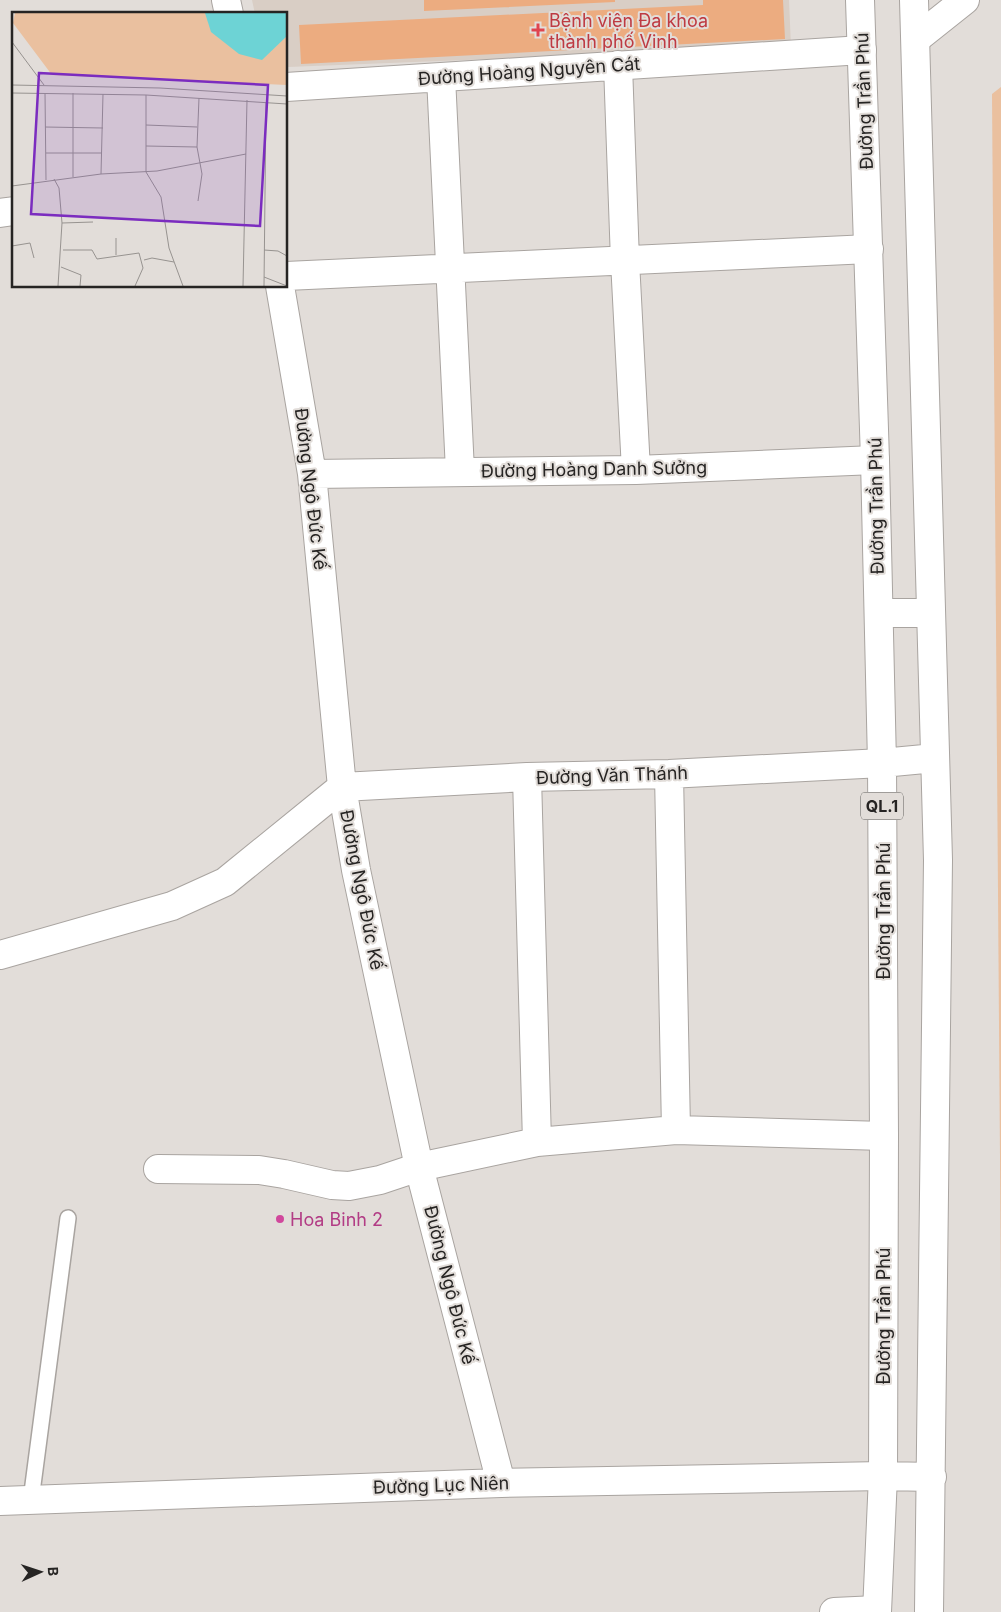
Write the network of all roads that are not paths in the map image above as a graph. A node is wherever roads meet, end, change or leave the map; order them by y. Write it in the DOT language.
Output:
graph roads {
  1 [pos="860,0"];
  2 [pos="914,0"];
  3 [pos="965,0"];
  4 [pos="916,39"];
  5 [pos="862,50"];
  6 [pos="618,65"];
  7 [pos="441,77"];
  8 [pos="288,87"];
  9 [pos="869,249"];
  10 [pos="624,261"];
  11 [pos="451,269"];
  12 [pos="288,276"];
  13 [pos="280,288"];
  14 [pos="875,460"];
  15 [pos="636,470"];
  16 [pos="460,471"];
  17 [pos="312,474"];
  18 [pos="879,613"];
  19 [pos="931,613"];
  20 [pos="935,758"];
  21 [pos="882,763"];
  22 [pos="669,774"];
  23 [pos="527,777"];
  24 [pos="342,788"];
  25 [pos="0,955"];
  26 [pos="676,1130"];
  27 [pos="884,1136"];
  28 [pos="537,1142"];
  29 [pos="419,1167"];
  30 [pos="158,1169"];
  31 [pos="68,1218"];
  32 [pos="883,1476"];
  33 [pos="932,1477"];
  34 [pos="502,1483"];
  35 [pos="31,1500"];
  36 [pos="0,1501"];
  37 [pos="877,1611"];
  38 [pos="834,1612"];
  39 [pos="929,1612"];
  1 -- 5 [label="street, Đường Trần Phú / QL.1"];
  2 -- 4 [label="street"];
  3 -- 4 [label="street"];
  4 -- 19 [label="street"];
  5 -- 6 [label="street, Đường Hoàng Nguyên Cát"];
  5 -- 9 [label="street, Đường Trần Phú / QL.1"];
  6 -- 7 [label="street, Đường Hoàng Nguyên Cát"];
  6 -- 10 [label="street"];
  7 -- 8 [label="street, Đường Hoàng Nguyên Cát"];
  7 -- 11 [label="street"];
  9 -- 10 [label="street"];
  9 -- 14 [label="street, Đường Trần Phú / QL.1"];
  10 -- 11 [label="street"];
  10 -- 15 [label="street"];
  11 -- 12 [label="street"];
  11 -- 16 [label="street"];
  13 -- 17 [label="street, Đường Ngô Đức Kế"];
  14 -- 15 [label="street, Đường Hoàng Danh Sưởng"];
  14 -- 18 [label="street, Đường Trần Phú / QL.1"];
  15 -- 16 [label="street, Đường Hoàng Danh Sưởng"];
  16 -- 17 [label="street, Đường Hoàng Danh Sưởng"];
  17 -- 24 [label="street, Đường Ngô Đức Kế"];
  18 -- 19 [label="street"];
  18 -- 21 [label="street, Đường Trần Phú / QL.1"];
  19 -- 20 [label="street"];
  20 -- 21 [label="street, Đường Văn Thánh"];
  20 -- 33 [label="street"];
  21 -- 22 [label="street, Đường Văn Thánh"];
  21 -- 27 [label="street, Đường Trần Phú / QL.1"];
  22 -- 23 [label="street, Đường Văn Thánh"];
  22 -- 26 [label="street"];
  23 -- 24 [label="street, Đường Văn Thánh"];
  23 -- 28 [label="street"];
  24 -- 25 [label="street"];
  24 -- 29 [label="street, Đường Ngô Đức Kế"];
  26 -- 27 [label="street"];
  26 -- 28 [label="street"];
  27 -- 32 [label="street, Đường Trần Phú / QL.1"];
  28 -- 29 [label="street"];
  29 -- 30 [label="street"];
  29 -- 34 [label="street, Đường Ngô Đức Kế"];
  31 -- 35 [label="lane"];
  32 -- 33 [label="street, Đường Lục Niên"];
  32 -- 34 [label="street, Đường Lục Niên"];
  32 -- 37 [label="street, Đường Trần Phú / QL.1"];
  33 -- 39 [label="street"];
  34 -- 35 [label="street, Đường Lục Niên"];
  35 -- 36 [label="street, Đường Lục Niên"];
  37 -- 38 [label="street"];
}
